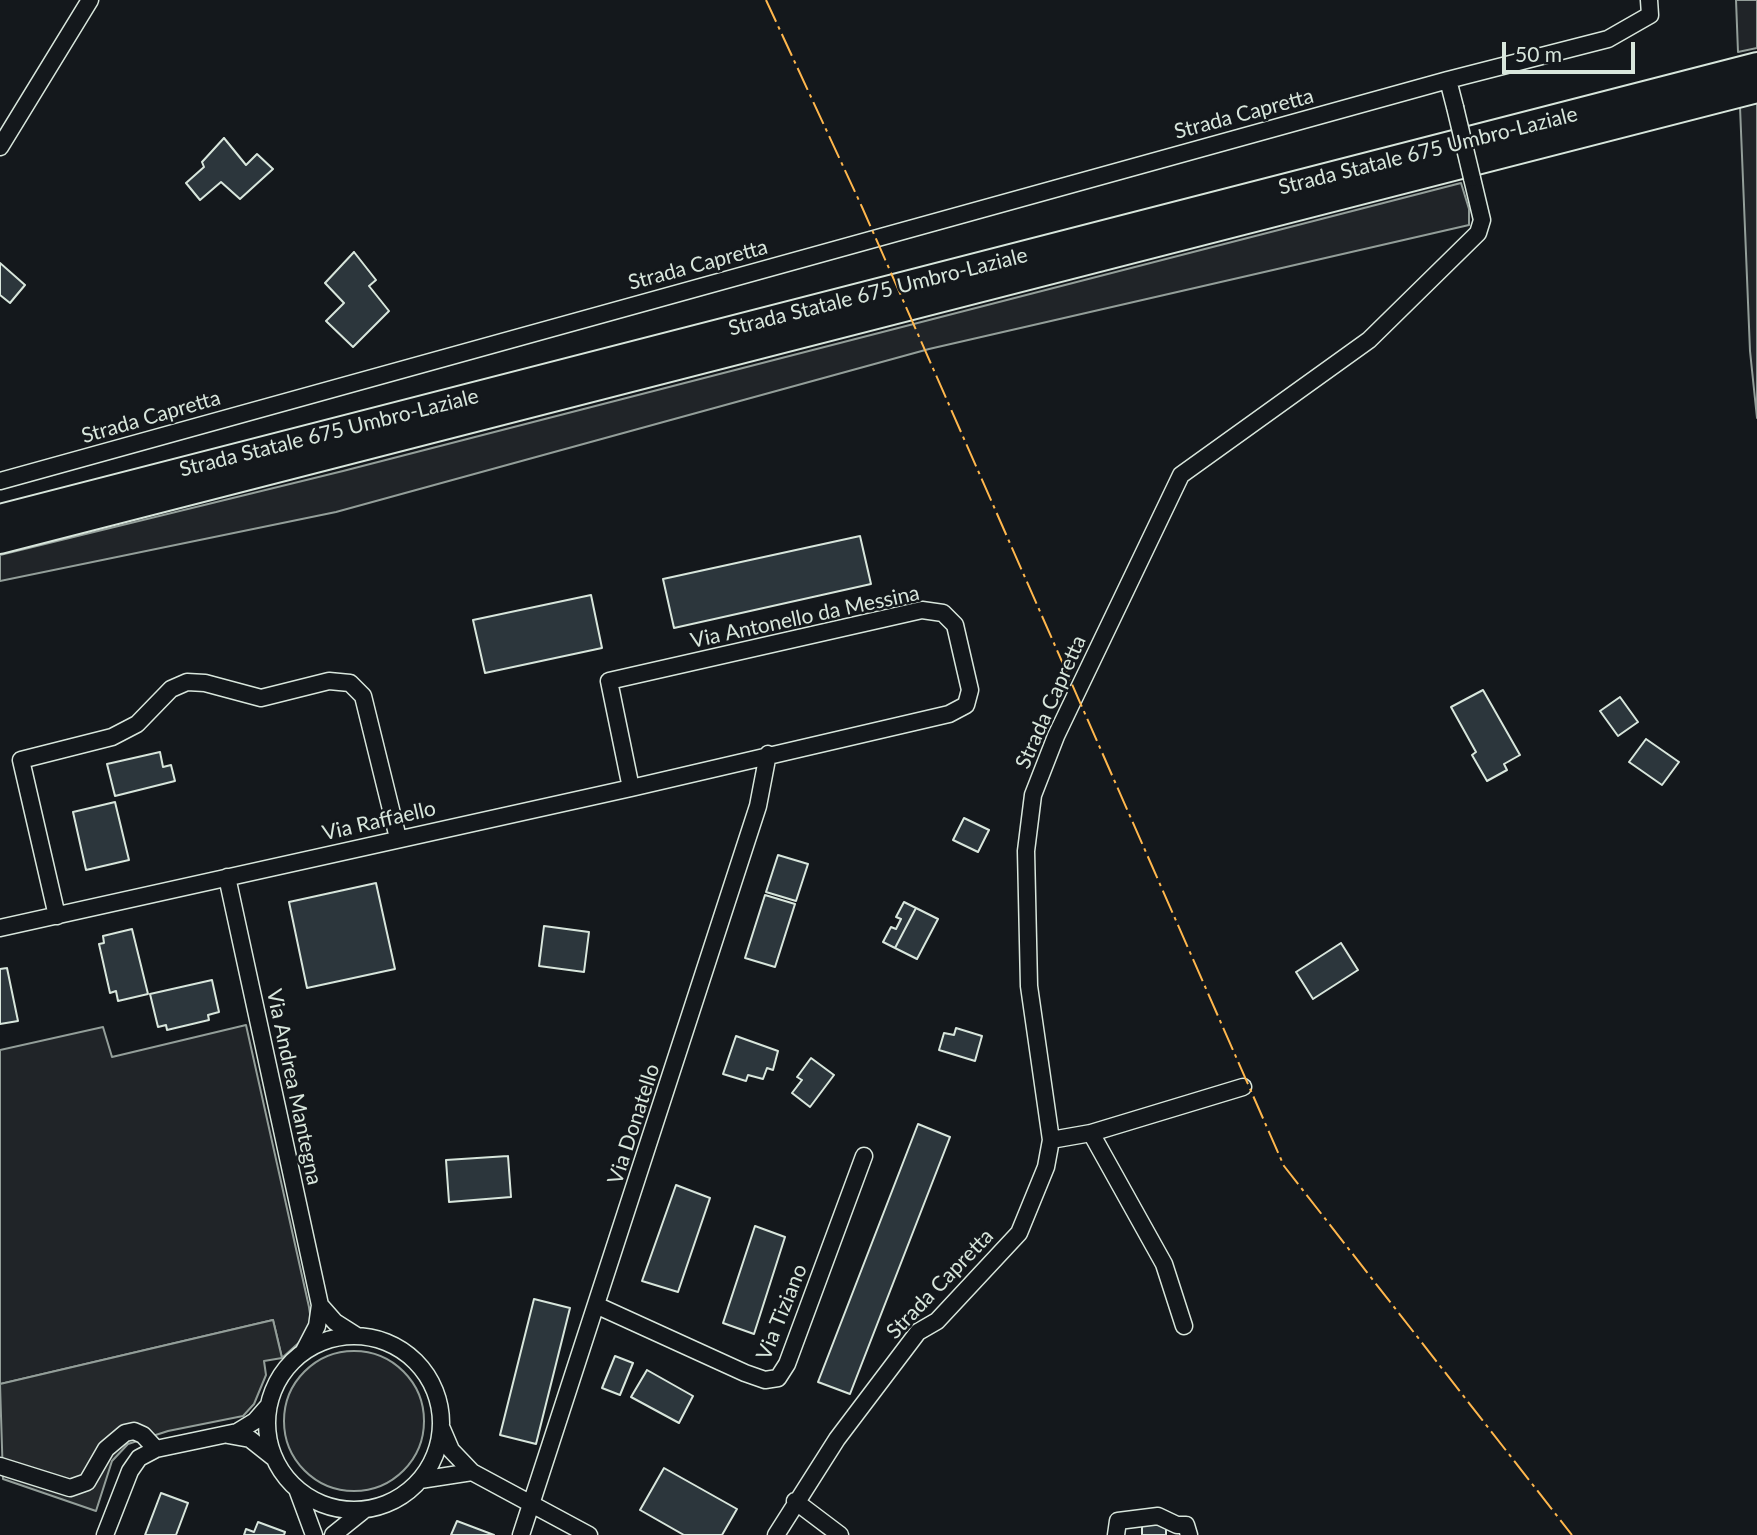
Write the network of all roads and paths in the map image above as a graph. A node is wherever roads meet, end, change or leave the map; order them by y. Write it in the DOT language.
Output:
graph roads {
  1 [pos="90,0"];
  2 [pos="1649,0"];
  3 [pos="1757,66"];
  4 [pos="1448,80"];
  5 [pos="1757,89"];
  6 [pos="0,147"];
  7 [pos="0,481"];
  8 [pos="0,518"];
  9 [pos="0,540"];
  10 [pos="768,754"];
  11 [pos="631,788"];
  12 [pos="398,838"];
  13 [pos="227,877"];
  14 [pos="57,916"];
  15 [pos="0,928"];
  16 [pos="1243,1087"];
  17 [pos="1091,1133"];
  18 [pos="1051,1140"];
  19 [pos="864,1156"];
  20 [pos="320,1305"];
  21 [pos="597,1307"];
  22 [pos="1185,1326"];
  23 [pos="357,1336"];
  24 [pos="301,1354"];
  25 [pos="269,1405"];
  26 [pos="441,1424"];
  27 [pos="228,1436"];
  28 [pos="156,1449"];
  29 [pos="277,1463"];
  30 [pos="0,1466"];
  31 [pos="472,1472"];
  32 [pos="420,1480"];
  33 [pos="296,1487"];
  34 [pos="795,1501"];
  35 [pos="532,1504"];
  36 [pos="366,1509"];
  37 [pos="105,1535"];
  38 [pos="314,1535"];
  39 [pos="333,1535"];
  40 [pos="521,1535"];
  41 [pos="589,1535"];
  42 [pos="776,1535"];
  43 [pos="839,1535"];
  44 [pos="1116,1535"];
  45 [pos="1189,1535"];
  1 -- 6 [label="street"];
  2 -- 4 [label="street, Strada Capretta"];
  3 -- 8 [label="highway, Strada Statale 675 Umbro-Laziale"];
  4 -- 7 [label="street, Strada Capretta"];
  4 -- 18 [label="street, Strada Capretta, bridge"];
  5 -- 9 [label="highway, Strada Statale 675 Umbro-Laziale"];
  10 -- 11 [label="street, Via Raffaello"];
  10 -- 11 [label="street, Via Antonello da Messina"];
  10 -- 21 [label="street, Via Donatello"];
  11 -- 12 [label="street, Via Raffaello"];
  12 -- 13 [label="street, Via Raffaello"];
  12 -- 14 [label="street"];
  13 -- 14 [label="street, Via Raffaello"];
  13 -- 20 [label="street, Via Andrea Mantegna"];
  14 -- 15 [label="street, Via Raffaello"];
  16 -- 17 [label="street"];
  17 -- 18 [label="street"];
  17 -- 22 [label="street"];
  18 -- 34 [label="street, Strada Capretta"];
  19 -- 21 [label="street, Via Tiziano"];
  20 -- 23 [label="street"];
  20 -- 24 [label="street, Via Andrea Mantegna"];
  21 -- 35 [label="street, Via Donatello"];
  23 -- 24 [label="street"];
  23 -- 26 [label="street"];
  24 -- 25 [label="street"];
  25 -- 27 [label="street"];
  25 -- 29 [label="street"];
  26 -- 31 [label="street"];
  26 -- 32 [label="street"];
  27 -- 28 [label="street"];
  27 -- 29 [label="street"];
  28 -- 30 [label="street"];
  28 -- 37 [label="street"];
  29 -- 33 [label="street"];
  31 -- 32 [label="street"];
  31 -- 35 [label="street"];
  32 -- 36 [label="street"];
  33 -- 36 [label="street"];
  33 -- 38 [label="street"];
  34 -- 42 [label="street, Strada Capretta"];
  34 -- 43 [label="street"];
  35 -- 40 [label="street, Via Donatello"];
  35 -- 41 [label="street"];
  36 -- 39 [label="street"];
  44 -- 45 [label="street"];
}
